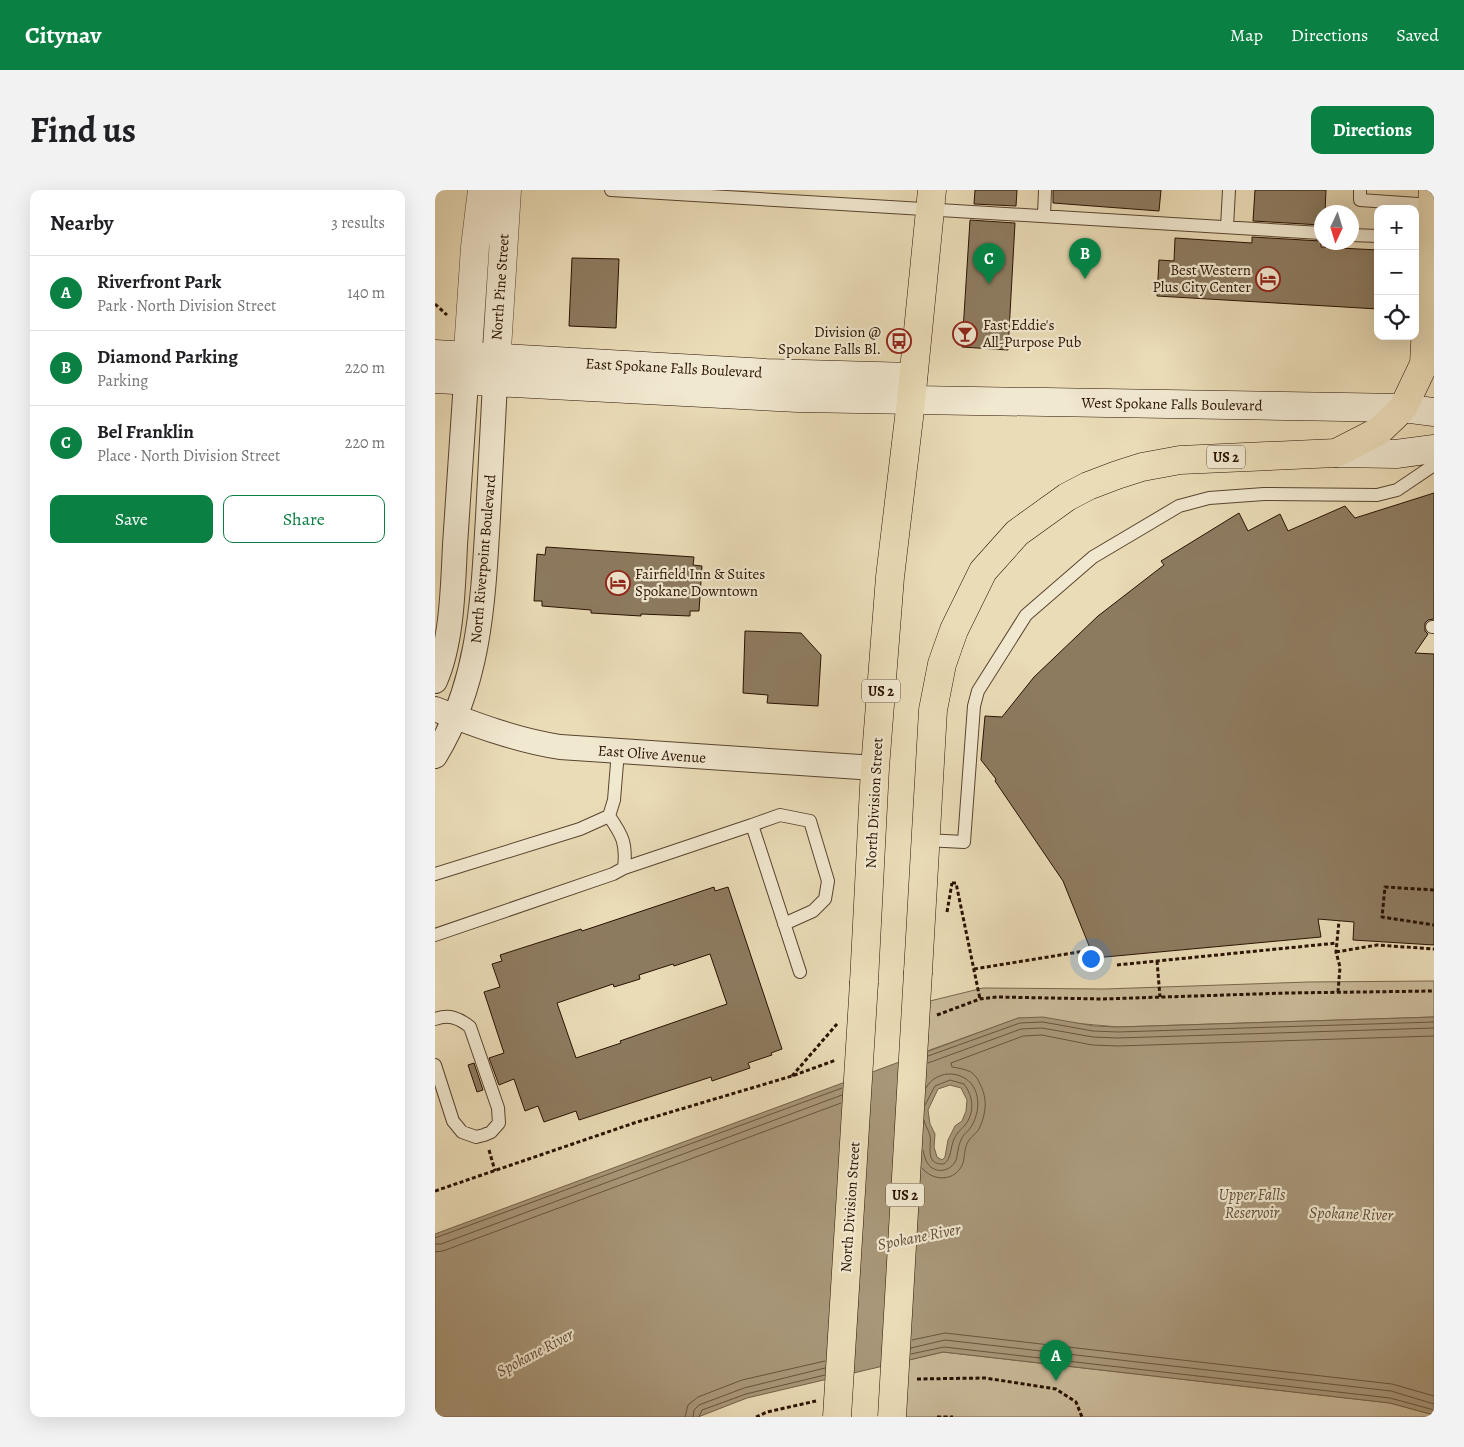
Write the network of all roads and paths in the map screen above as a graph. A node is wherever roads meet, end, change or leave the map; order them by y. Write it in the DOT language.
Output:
graph roads {
  1 [pos="482,190"];
  2 [pos="507,190"];
  3 [pos="611,190"];
  4 [pos="1045,190"];
  5 [pos="1229,190"];
  6 [pos="1360,190"];
  7 [pos="1433,197"];
  8 [pos="931,199"];
  9 [pos="1044,215"];
  10 [pos="1227,227"];
  11 [pos="1314,233"];
  12 [pos="1359,235"];
  13 [pos="1374,236"];
  14 [pos="1427,240"];
  15 [pos="435,304"];
  16 [pos="452,319"];
  17 [pos="435,354"];
  18 [pos="467,369"];
  19 [pos="495,370"];
  20 [pos="435,379"];
  21 [pos="912,389"];
  22 [pos="1403,408"];
  23 [pos="1434,412"];
  24 [pos="1434,449"];
  25 [pos="1336,454"];
  26 [pos="1434,465"];
  27 [pos="435,681"];
  28 [pos="446,713"];
  29 [pos="618,751"];
  30 [pos="435,756"];
  31 [pos="875,768"];
  32 [pos="609,816"];
  33 [pos="752,824"];
  34 [pos="926,840"];
  35 [pos="624,868"];
  36 [pos="435,874"];
  37 [pos="1434,890"];
  38 [pos="947,914"];
  39 [pos="1339,920"];
  40 [pos="784,924"];
  41 [pos="1434,925"];
  42 [pos="435,935"];
  43 [pos="1337,942"];
  44 [pos="1434,949"];
  45 [pos="1091,950"];
  46 [pos="1337,952"];
  47 [pos="1157,961"];
  48 [pos="1117,965"];
  49 [pos="974,969"];
  50 [pos="800,972"];
  51 [pos="1338,992"];
  52 [pos="1160,997"];
  53 [pos="980,999"];
  54 [pos="435,1019"];
  55 [pos="841,1020"];
  56 [pos="435,1065"];
  57 [pos="792,1076"];
  58 [pos="484,1135"];
  59 [pos="495,1171"];
  60 [pos="933,1379"];
  61 [pos="813,1402"];
  62 [pos="756,1417"];
  63 [pos="837,1417"];
  64 [pos="892,1417"];
  65 [pos="937,1417"];
  66 [pos="953,1417"];
  67 [pos="1082,1417"];
  1 -- 18 [label="main road, North Pine Street"];
  2 -- 19 [label="main road, North Pine Street"];
  3 -- 8 [label="lane"];
  4 -- 9 [label="lane"];
  5 -- 10 [label="lane"];
  6 -- 7 [label="lane"];
  7 -- 14 [label="main road, US 2"];
  8 -- 9 [label="lane"];
  8 -- 21 [label="main road, North Division Street / US 2"];
  9 -- 10 [label="lane"];
  10 -- 11 [label="lane"];
  12 -- 13 [label="lane"];
  14 -- 22 [label="main road, US 2"];
  15 -- 16 [label="path"];
  17 -- 18 [label="main road, East Spokane Falls Boulevard"];
  18 -- 19 [label="main road, East Spokane Falls Boulevard"];
  18 -- 20 [label="main road, East Spokane Falls Boulevard"];
  18 -- 27 [label="street, North Riverpoint Boulevard"];
  19 -- 21 [label="main road, East Spokane Falls Boulevard"];
  19 -- 28 [label="street, North Riverpoint Boulevard"];
  21 -- 22 [label="main road, West Spokane Falls Boulevard"];
  21 -- 31 [label="main road, North Division Street / US 2"];
  22 -- 23 [label="main road, West Spokane Falls Boulevard"];
  22 -- 25 [label="main road, US 2"];
  24 -- 25 [label="main road"];
  25 -- 34 [label="main road, US 2"];
  26 -- 34 [label="lane"];
  28 -- 29 [label="street, East Olive Avenue"];
  28 -- 30 [label="street, North Riverpoint Boulevard"];
  29 -- 31 [label="street, East Olive Avenue"];
  29 -- 32 [label="lane"];
  31 -- 63 [label="main road, North Division Street / US 2, bridge"];
  32 -- 35 [label="lane"];
  32 -- 36 [label="lane"];
  33 -- 35 [label="lane"];
  33 -- 40 [label="lane"];
  33 -- 40 [label="lane"];
  34 -- 64 [label="main road, US 2, bridge"];
  35 -- 42 [label="lane"];
  37 -- 41 [label="path"];
  38 -- 49 [label="path"];
  39 -- 43 [label="path"];
  40 -- 50 [label="lane"];
  43 -- 46 [label="path"];
  43 -- 47 [label="path"];
  44 -- 46 [label="path"];
  45 -- 49 [label="path"];
  46 -- 51 [label="path"];
  47 -- 48 [label="path"];
  47 -- 52 [label="path"];
  49 -- 53 [label="path"];
  54 -- 58 [label="lane"];
  55 -- 57 [label="path"];
  56 -- 58 [label="lane"];
  58 -- 59 [label="path"];
  60 -- 67 [label="path"];
  61 -- 62 [label="path"];
  65 -- 66 [label="path"];
}
